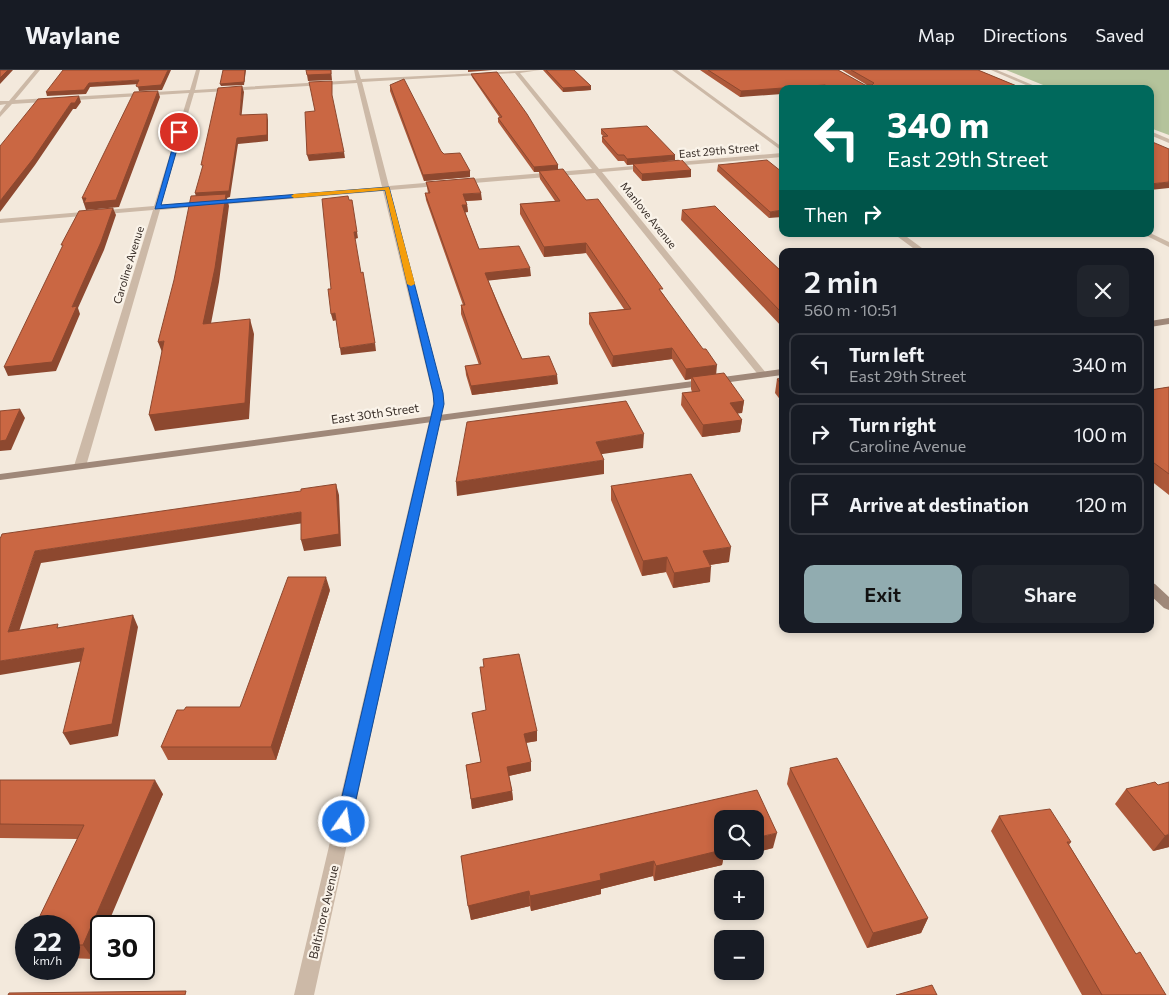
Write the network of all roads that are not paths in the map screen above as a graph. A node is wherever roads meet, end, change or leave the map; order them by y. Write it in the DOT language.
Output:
graph roads {
  1 [pos="38,70"];
  2 [pos="198,70"];
  3 [pos="356,70"];
  4 [pos="538,70"];
  5 [pos="674,70"];
  6 [pos="993,70"];
  7 [pos="516,71"];
  8 [pos="359,81"];
  9 [pos="1030,85"];
  10 [pos="191,91"];
  11 [pos="11,102"];
  12 [pos="0,103"];
  13 [pos="0,116"];
  14 [pos="1154,135"];
  15 [pos="1169,141"];
  16 [pos="779,147"];
  17 [pos="779,155"];
  18 [pos="597,171"];
  19 [pos="387,188"];
  20 [pos="157,208"];
  21 [pos="0,221"];
  22 [pos="902,237"];
  23 [pos="1153,237"];
  24 [pos="1169,245"];
  25 [pos="918,248"];
  26 [pos="1169,321"];
  27 [pos="1154,323"];
  28 [pos="779,372"];
  29 [pos="763,375"];
  30 [pos="436,419"];
  31 [pos="80,466"];
  32 [pos="0,477"];
  33 [pos="1154,591"];
  34 [pos="1169,604"];
  35 [pos="304,995"];
  1 -- 11 [label="street"];
  2 -- 10 [label="street, Caroline Avenue"];
  3 -- 8 [label="street, Baltimore Avenue"];
  4 -- 7 [label="street"];
  5 -- 16 [label="street"];
  6 -- 9 [label="street"];
  7 -- 8 [label="street"];
  7 -- 18 [label="street, Manlove Avenue"];
  8 -- 10 [label="street"];
  8 -- 19 [label="street, Baltimore Avenue"];
  10 -- 11 [label="street"];
  10 -- 20 [label="street, Caroline Avenue"];
  11 -- 12 [label="street"];
  11 -- 13 [label="street"];
  14 -- 15 [label="street"];
  17 -- 18 [label="street, East 29th Street"];
  18 -- 19 [label="street, East 29th Street"];
  18 -- 29 [label="street, Manlove Avenue"];
  19 -- 20 [label="street, East 29th Street"];
  19 -- 30 [label="street, Baltimore Avenue"];
  20 -- 21 [label="street, East 29th Street"];
  20 -- 31 [label="street, Caroline Avenue"];
  22 -- 25 [label="street"];
  23 -- 24 [label="street"];
  26 -- 27 [label="main road"];
  28 -- 29 [label="main road, East 30th Street"];
  29 -- 30 [label="main road, East 30th Street"];
  30 -- 31 [label="main road, East 30th Street"];
  30 -- 35 [label="street, Baltimore Avenue"];
  31 -- 32 [label="main road, East 30th Street"];
  33 -- 34 [label="main road"];
}
